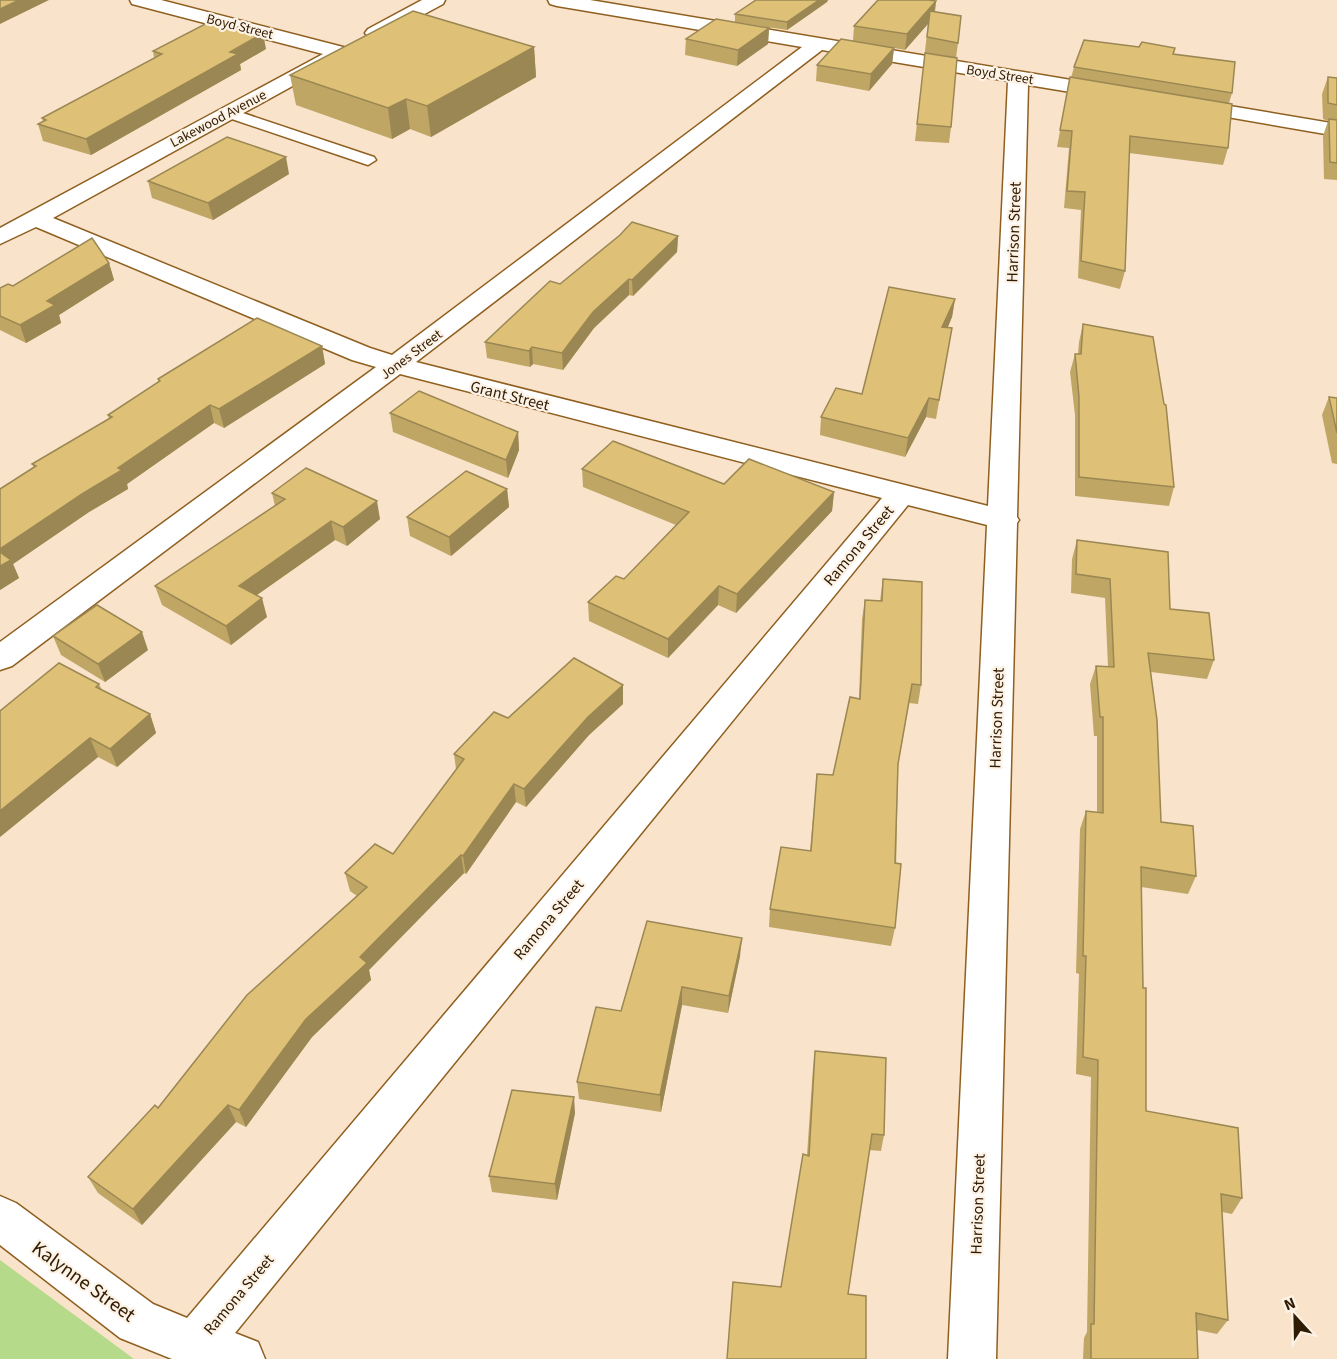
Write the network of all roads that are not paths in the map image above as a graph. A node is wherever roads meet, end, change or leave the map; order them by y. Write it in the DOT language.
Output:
graph roads {
  1 [pos="139,0"];
  2 [pos="436,0"];
  3 [pos="557,0"];
  4 [pos="818,44"];
  5 [pos="340,52"];
  6 [pos="1018,77"];
  7 [pos="1136,97"];
  8 [pos="1171,103"];
  9 [pos="228,113"];
  10 [pos="1337,130"];
  11 [pos="368,160"];
  12 [pos="34,218"];
  13 [pos="0,237"];
  14 [pos="396,365"];
  15 [pos="901,494"];
  16 [pos="1004,520"];
  17 [pos="0,658"];
  18 [pos="0,1218"];
  19 [pos="195,1345"];
  20 [pos="241,1359"];
  21 [pos="972,1359"];
  1 -- 5 [label="street, Boyd Street"];
  2 -- 5 [label="street, Lakewood Avenue"];
  3 -- 4 [label="street, Boyd Street"];
  4 -- 6 [label="street, Boyd Street"];
  4 -- 14 [label="street, Jones Street"];
  5 -- 9 [label="street, Lakewood Avenue"];
  6 -- 7 [label="street, Boyd Street"];
  6 -- 16 [label="street, Harrison Street"];
  8 -- 10 [label="street"];
  9 -- 11 [label="lane"];
  9 -- 12 [label="street, Lakewood Avenue"];
  12 -- 13 [label="street, Lakewood Avenue"];
  12 -- 14 [label="street, Grant Street"];
  14 -- 15 [label="street, Grant Street"];
  14 -- 17 [label="street, Jones Street"];
  15 -- 16 [label="street, Grant Street"];
  15 -- 19 [label="street, Ramona Street"];
  16 -- 21 [label="street, Harrison Street"];
  18 -- 19 [label="street, Kalynne Street"];
  19 -- 20 [label="street, Kalynne Street"];
}
